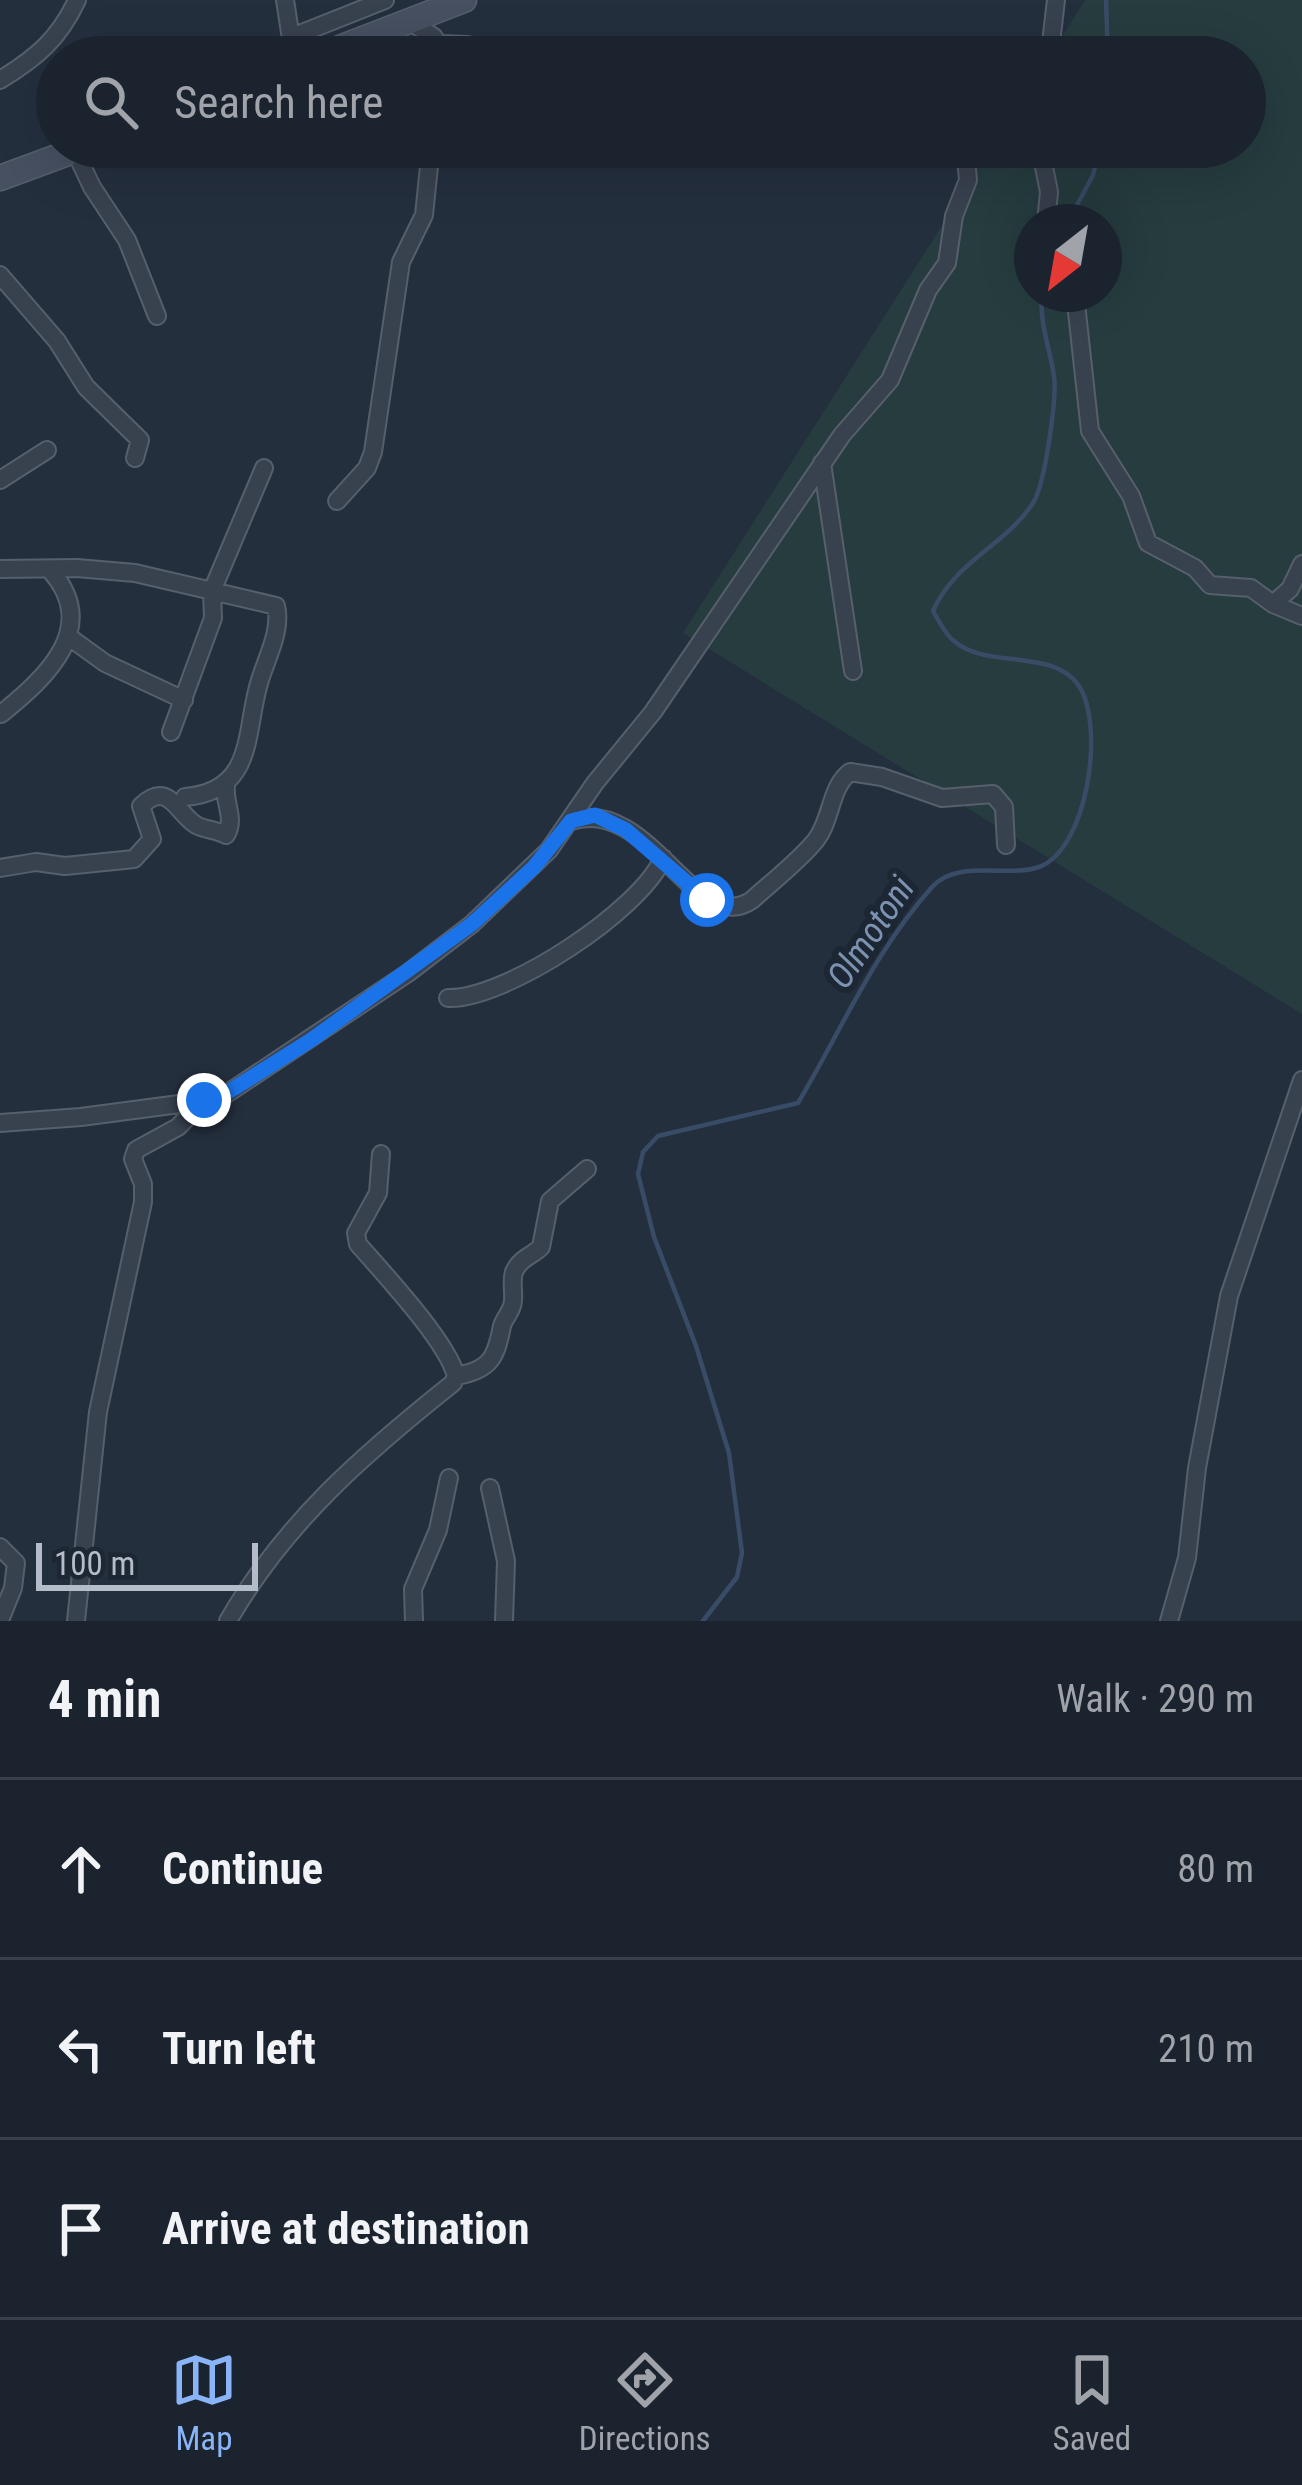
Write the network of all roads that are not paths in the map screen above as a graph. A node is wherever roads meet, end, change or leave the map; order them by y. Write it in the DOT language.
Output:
graph roads {
  1 [pos="77,0"];
  2 [pos="285,0"];
  3 [pos="385,0"];
  4 [pos="464,0"];
  5 [pos="1056,0"];
  6 [pos="412,23"];
  7 [pos="55,36"];
  8 [pos="291,36"];
  9 [pos="297,36"];
  10 [pos="375,36"];
  11 [pos="426,36"];
  12 [pos="1053,36"];
  13 [pos="36,55"];
  14 [pos="0,80"];
  15 [pos="36,165"];
  16 [pos="86,168"];
  17 [pos="429,168"];
  18 [pos="967,168"];
  19 [pos="1044,168"];
  20 [pos="0,178"];
  21 [pos="1048,204"];
  22 [pos="0,275"];
  23 [pos="1077,312"];
  24 [pos="158,316"];
  25 [pos="47,450"];
  26 [pos="135,458"];
  27 [pos="822,463"];
  28 [pos="264,468"];
  29 [pos="0,480"];
  30 [pos="338,501"];
  31 [pos="1302,564"];
  32 [pos="0,569"];
  33 [pos="50,570"];
  34 [pos="212,591"];
  35 [pos="1273,604"];
  36 [pos="1302,616"];
  37 [pos="69,637"];
  38 [pos="854,671"];
  39 [pos="184,700"];
  40 [pos="1,714"];
  41 [pos="171,732"];
  42 [pos="227,781"];
  43 [pos="185,796"];
  44 [pos="571,821"];
  45 [pos="1006,844"];
  46 [pos="663,858"];
  47 [pos="0,868"];
  48 [pos="448,998"];
  49 [pos="1302,1080"];
  50 [pos="204,1100"];
  51 [pos="0,1123"];
  52 [pos="381,1154"];
  53 [pos="587,1169"];
  54 [pos="456,1376"];
  55 [pos="449,1478"];
  56 [pos="490,1488"];
  57 [pos="0,1546"];
  58 [pos="0,1620"];
  59 [pos="76,1621"];
  60 [pos="229,1621"];
  61 [pos="414,1621"];
  62 [pos="504,1621"];
  63 [pos="1169,1621"];
  1 -- 7 [label="street"];
  2 -- 8 [label="street"];
  3 -- 9 [label="street"];
  4 -- 6 [label="street"];
  5 -- 12 [label="street"];
  6 -- 10 [label="street"];
  6 -- 11 [label="street"];
  13 -- 14 [label="street"];
  15 -- 20 [label="street"];
  16 -- 24 [label="street"];
  17 -- 30 [label="street"];
  18 -- 27 [label="street"];
  19 -- 21 [label="street"];
  22 -- 26 [label="street"];
  23 -- 35 [label="street"];
  25 -- 29 [label="street"];
  27 -- 38 [label="street"];
  27 -- 44 [label="street"];
  28 -- 34 [label="street"];
  31 -- 35 [label="street"];
  32 -- 33 [label="street"];
  33 -- 34 [label="street"];
  33 -- 37 [label="street"];
  34 -- 39 [label="street"];
  34 -- 42 [label="street"];
  35 -- 36 [label="street"];
  37 -- 39 [label="street"];
  37 -- 40 [label="street"];
  39 -- 41 [label="street"];
  42 -- 43 [label="street"];
  42 -- 47 [label="street"];
  44 -- 46 [label="street"];
  44 -- 50 [label="street"];
  45 -- 46 [label="street"];
  46 -- 48 [label="street"];
  49 -- 63 [label="street"];
  50 -- 51 [label="street"];
  50 -- 59 [label="street"];
  52 -- 54 [label="street"];
  53 -- 54 [label="street"];
  54 -- 60 [label="street"];
  55 -- 61 [label="street"];
  56 -- 62 [label="street"];
  57 -- 58 [label="street"];
}
